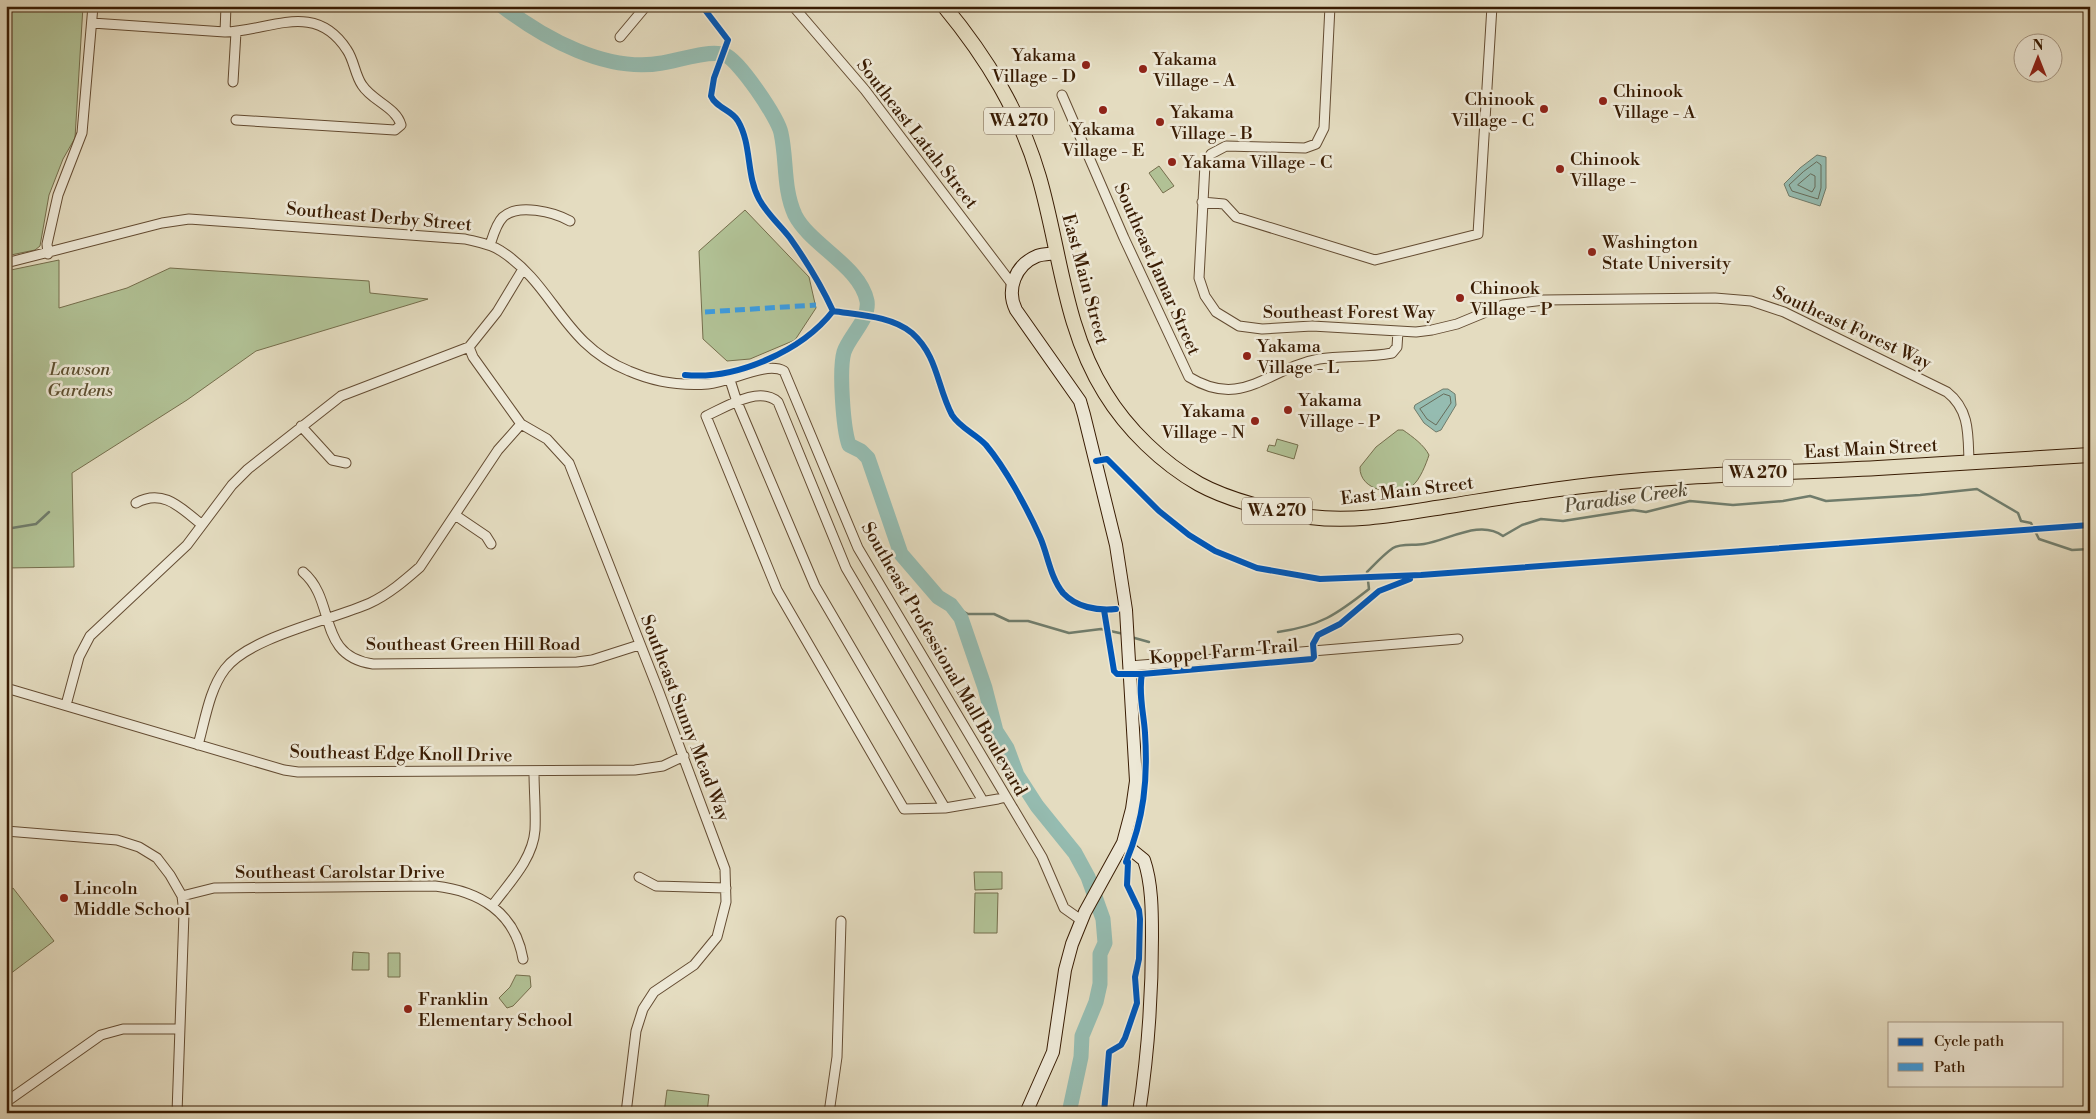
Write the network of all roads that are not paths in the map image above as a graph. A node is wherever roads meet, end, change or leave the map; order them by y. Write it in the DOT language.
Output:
graph roads {
  1 [pos="93,6"];
  2 [pos="226,6"];
  3 [pos="646,6"];
  4 [pos="793,6"];
  5 [pos="944,6"];
  6 [pos="1330,6"];
  7 [pos="1492,6"];
  8 [pos="92,23"];
  9 [pos="225,32"];
  10 [pos="236,32"];
  11 [pos="620,37"];
  12 [pos="233,82"];
  13 [pos="1062,94"];
  14 [pos="236,120"];
  15 [pos="1202,202"];
  16 [pos="570,221"];
  17 [pos="490,245"];
  18 [pos="1057,253"];
  19 [pos="48,254"];
  20 [pos="6,263"];
  21 [pos="523,269"];
  22 [pos="1012,284"];
  23 [pos="1398,331"];
  24 [pos="469,347"];
  25 [pos="730,380"];
  26 [pos="737,402"];
  27 [pos="521,424"];
  28 [pos="301,426"];
  29 [pos="2090,455"];
  30 [pos="1969,462"];
  31 [pos="346,464"];
  32 [pos="136,503"];
  33 [pos="456,515"];
  34 [pos="201,524"];
  35 [pos="491,544"];
  36 [pos="303,572"];
  37 [pos="328,619"];
  38 [pos="1458,640"];
  39 [pos="639,645"];
  40 [pos="1130,666"];
  41 [pos="6,688"];
  42 [pos="66,705"];
  43 [pos="198,745"];
  44 [pos="684,756"];
  45 [pos="534,772"];
  46 [pos="1006,797"];
  47 [pos="984,801"];
  48 [pos="945,808"];
  49 [pos="6,831"];
  50 [pos="1123,843"];
  51 [pos="639,877"];
  52 [pos="726,888"];
  53 [pos="182,896"];
  54 [pos="492,906"];
  55 [pos="1083,916"];
  56 [pos="841,922"];
  57 [pos="523,958"];
  58 [pos="178,1029"];
  59 [pos="6,1102"];
  60 [pos="177,1113"];
  61 [pos="626,1113"];
  62 [pos="829,1113"];
  63 [pos="1026,1113"];
  64 [pos="1139,1113"];
  1 -- 8 [label="street"];
  2 -- 9 [label="street"];
  3 -- 11 [label="street"];
  4 -- 22 [label="street, Southeast Latah Street"];
  5 -- 18 [label="main road, East Main Street / WA 270"];
  6 -- 15 [label="street, Southeast Forest Way"];
  7 -- 15 [label="street"];
  8 -- 9 [label="street"];
  8 -- 19 [label="street"];
  9 -- 10 [label="street"];
  10 -- 12 [label="street"];
  10 -- 14 [label="street"];
  13 -- 23 [label="street, Southeast Jamar Street"];
  15 -- 23 [label="street, Southeast Forest Way"];
  16 -- 17 [label="street"];
  17 -- 19 [label="street, Southeast Derby Street"];
  17 -- 21 [label="street, Southeast Derby Street"];
  18 -- 22 [label="street"];
  18 -- 30 [label="main road, East Main Street / WA 270"];
  19 -- 20 [label="street, Southeast Derby Street"];
  21 -- 24 [label="street"];
  21 -- 25 [label="street, Southeast Derby Street"];
  22 -- 40 [label="street"];
  23 -- 30 [label="street, Southeast Forest Way"];
  24 -- 27 [label="street, Southeast Sunny Mead Way"];
  24 -- 28 [label="street"];
  25 -- 26 [label="street"];
  25 -- 46 [label="street, Southeast Professional Mall Boulevard"];
  26 -- 47 [label="street"];
  26 -- 48 [label="street"];
  26 -- 48 [label="street"];
  27 -- 33 [label="street"];
  27 -- 39 [label="street, Southeast Sunny Mead Way"];
  28 -- 31 [label="street"];
  28 -- 34 [label="street"];
  29 -- 30 [label="main road, East Main Street / WA 270"];
  32 -- 34 [label="street"];
  33 -- 35 [label="street"];
  33 -- 37 [label="street"];
  34 -- 42 [label="street"];
  36 -- 37 [label="street, Southeast Green Hill Road"];
  37 -- 39 [label="street, Southeast Green Hill Road"];
  37 -- 43 [label="street"];
  38 -- 40 [label="street"];
  39 -- 44 [label="street, Southeast Sunny Mead Way"];
  40 -- 50 [label="street"];
  41 -- 42 [label="street, Southeast Edge Knoll Drive"];
  42 -- 43 [label="street, Southeast Edge Knoll Drive"];
  43 -- 45 [label="street, Southeast Edge Knoll Drive"];
  44 -- 45 [label="street, Southeast Edge Knoll Drive"];
  44 -- 52 [label="street, Southeast Sunny Mead Way"];
  45 -- 54 [label="street"];
  46 -- 47 [label="street"];
  46 -- 55 [label="street, Southeast Professional Mall Boulevard"];
  47 -- 48 [label="street"];
  49 -- 53 [label="street"];
  50 -- 55 [label="street"];
  50 -- 64 [label="street"];
  51 -- 52 [label="street"];
  52 -- 61 [label="street, Southeast Sunny Mead Way"];
  53 -- 54 [label="street, Southeast Carolstar Drive"];
  53 -- 58 [label="street"];
  54 -- 57 [label="street, Southeast Carolstar Drive"];
  55 -- 63 [label="street"];
  56 -- 62 [label="street"];
  58 -- 59 [label="street"];
  58 -- 60 [label="street"];
}
